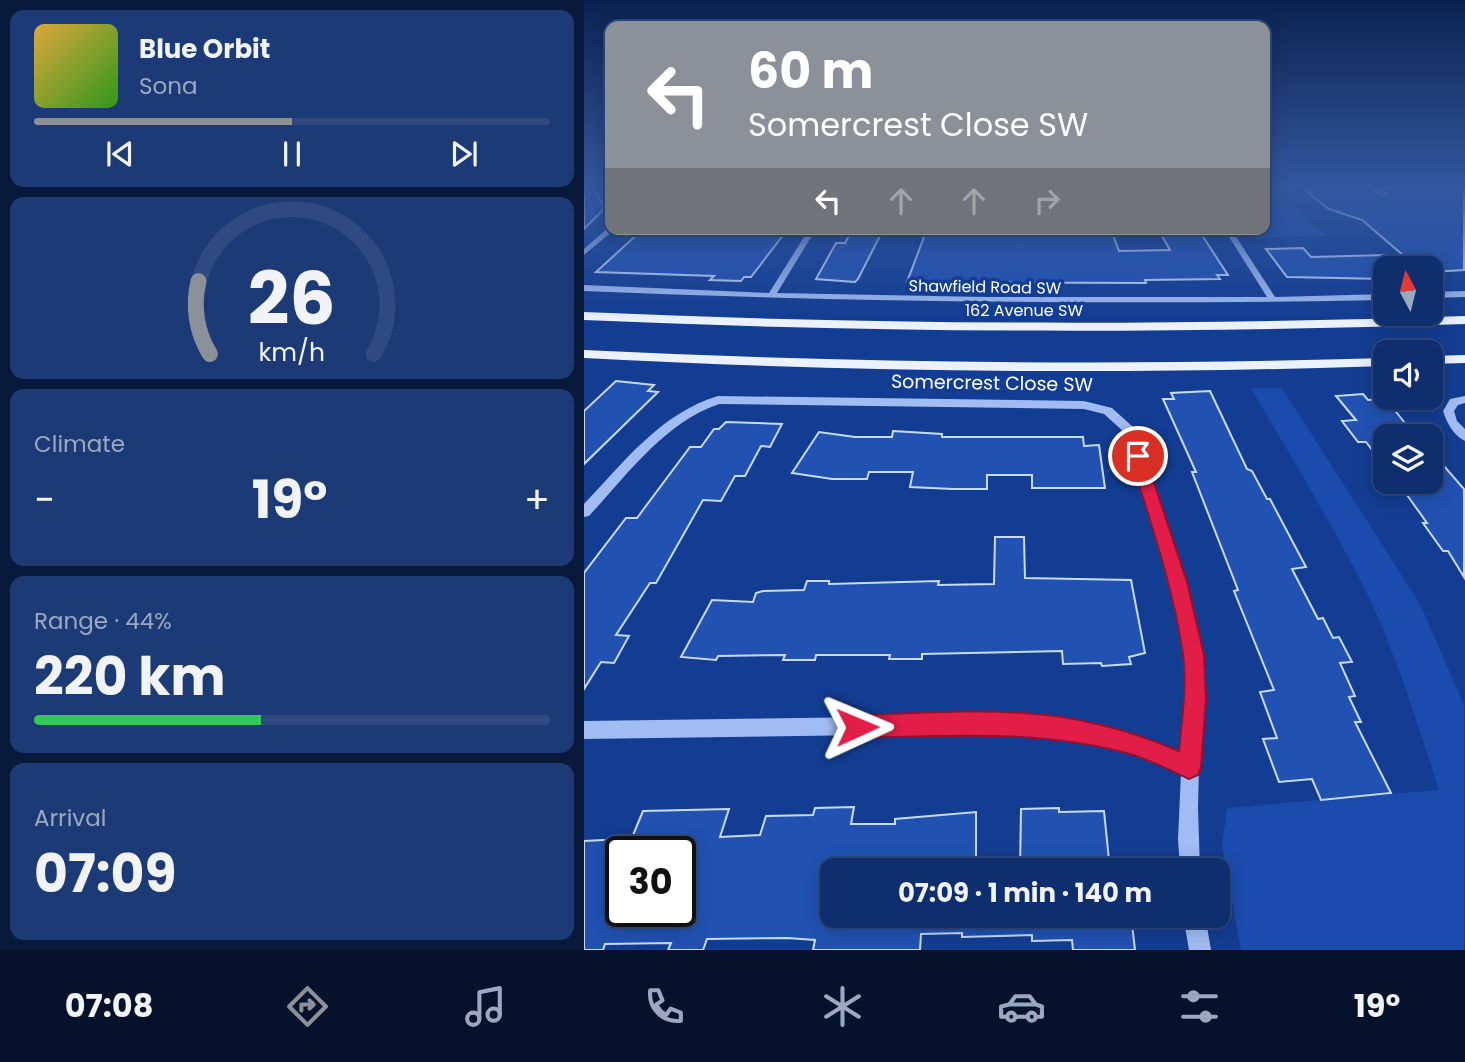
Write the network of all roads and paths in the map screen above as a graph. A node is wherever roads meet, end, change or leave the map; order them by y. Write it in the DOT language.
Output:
graph roads {
  1 [pos="605,235"];
  2 [pos="809,235"];
  3 [pos="1231,235"];
  4 [pos="584,253"];
  5 [pos="584,288"];
  6 [pos="1464,294"];
  7 [pos="1443,295"];
  8 [pos="771,296"];
  9 [pos="1373,297"];
  10 [pos="1273,300"];
  11 [pos="584,316"];
  12 [pos="1464,320"];
  13 [pos="584,354"];
  14 [pos="1464,359"];
  15 [pos="1443,360"];
  16 [pos="1373,362"];
  17 [pos="1464,399"];
  18 [pos="1449,407"];
  19 [pos="1464,437"];
  20 [pos="584,512"];
  21 [pos="584,730"];
  22 [pos="1189,767"];
  23 [pos="1189,858"];
  24 [pos="1196,928"];
  25 [pos="1200,950"];
  1 -- 4 [label="street"];
  2 -- 8 [label="street"];
  3 -- 10 [label="street"];
  5 -- 8 [label="street, Shawfield Road SW"];
  6 -- 7 [label="street"];
  8 -- 10 [label="street, Shawfield Road SW"];
  9 -- 10 [label="street, Shawfield Road SW"];
  11 -- 12 [label="main road, 162 Avenue SW"];
  13 -- 16 [label="main road"];
  14 -- 15 [label="main road"];
  17 -- 18 [label="street"];
  18 -- 19 [label="street"];
  20 -- 22 [label="street, Somercrest Close SW"];
  21 -- 22 [label="street"];
  22 -- 23 [label="street, Somercrest Close SW"];
  24 -- 25 [label="street"];
}
